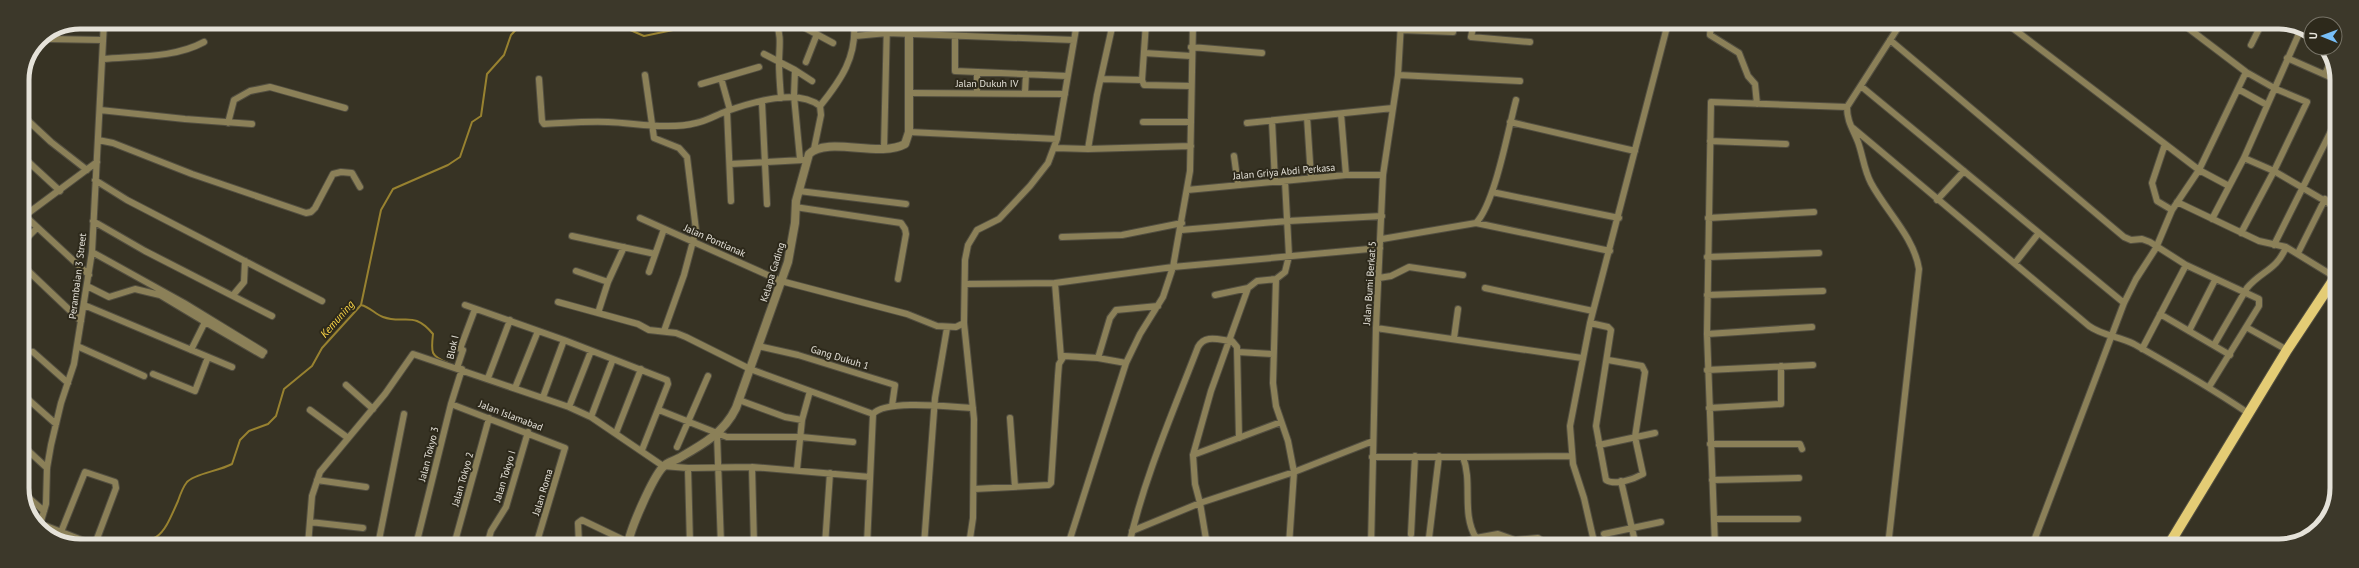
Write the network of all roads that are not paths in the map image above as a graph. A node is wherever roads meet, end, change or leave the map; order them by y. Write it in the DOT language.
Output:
graph roads {
  1 [pos="104,29"];
  2 [pos="778,29"];
  3 [pos="807,29"];
  4 [pos="854,29"];
  5 [pos="887,29"];
  6 [pos="908,29"];
  7 [pos="1076,29"];
  8 [pos="1112,29"];
  9 [pos="1146,29"];
  10 [pos="1192,29"];
  11 [pos="1473,29"];
  12 [pos="1666,29"];
  13 [pos="1710,29"];
  14 [pos="1897,29"];
  15 [pos="2014,29"];
  16 [pos="2189,29"];
  17 [pos="2259,29"];
  18 [pos="1401,30"];
  19 [pos="1454,32"];
  20 [pos="887,33"];
  21 [pos="2299,33"];
  22 [pos="817,34"];
  23 [pos="908,35"];
  24 [pos="855,36"];
  25 [pos="955,36"];
  26 [pos="51,39"];
  27 [pos="103,40"];
  28 [pos="1074,40"];
  29 [pos="1890,40"];
  30 [pos="204,42"];
  31 [pos="1530,42"];
  32 [pos="833,43"];
  33 [pos="2251,45"];
  34 [pos="1191,47"];
  35 [pos="1144,53"];
  36 [pos="1262,53"];
  37 [pos="764,54"];
  38 [pos="1191,56"];
  39 [pos="2287,58"];
  40 [pos="103,59"];
  41 [pos="806,62"];
  42 [pos="779,63"];
  43 [pos="2328,66"];
  44 [pos="759,67"];
  45 [pos="795,70"];
  46 [pos="2246,72"];
  47 [pos="977,73"];
  48 [pos="1026,74"];
  49 [pos="1398,74"];
  50 [pos="2324,74"];
  51 [pos="645,75"];
  52 [pos="1067,76"];
  53 [pos="2330,77"];
  54 [pos="721,78"];
  55 [pos="1101,79"];
  56 [pos="539,80"];
  57 [pos="1142,80"];
  58 [pos="812,81"];
  59 [pos="1520,81"];
  60 [pos="701,84"];
  61 [pos="1191,86"];
  62 [pos="1862,87"];
  63 [pos="2276,88"];
  64 [pos="2238,89"];
  65 [pos="909,93"];
  66 [pos="977,93"];
  67 [pos="1025,93"];
  68 [pos="1065,94"];
  69 [pos="794,96"];
  70 [pos="781,98"];
  71 [pos="1516,100"];
  72 [pos="762,103"];
  73 [pos="1758,104"];
  74 [pos="2267,105"];
  75 [pos="820,106"];
  76 [pos="1847,107"];
  77 [pos="345,108"];
  78 [pos="1393,108"];
  79 [pos="100,110"];
  80 [pos="729,111"];
  81 [pos="1341,114"];
  82 [pos="1306,117"];
  83 [pos="1272,121"];
  84 [pos="29,122"];
  85 [pos="1143,122"];
  86 [pos="1191,122"];
  87 [pos="1510,122"];
  88 [pos="228,123"];
  89 [pos="1247,123"];
  90 [pos="252,124"];
  91 [pos="1849,124"];
  92 [pos="651,125"];
  93 [pos="909,132"];
  94 [pos="2330,133"];
  95 [pos="1057,139"];
  96 [pos="98,140"];
  97 [pos="1710,141"];
  98 [pos="1786,144"];
  99 [pos="2166,144"];
  100 [pos="1191,146"];
  101 [pos="1055,148"];
  102 [pos="814,149"];
  103 [pos="884,149"];
  104 [pos="1088,149"];
  105 [pos="1635,151"];
  106 [pos="1234,156"];
  107 [pos="2244,158"];
  108 [pos="804,160"];
  109 [pos="765,161"];
  110 [pos="29,162"];
  111 [pos="97,162"];
  112 [pos="730,164"];
  113 [pos="87,170"];
  114 [pos="2199,170"];
  115 [pos="1964,171"];
  116 [pos="2274,171"];
  117 [pos="1346,175"];
  118 [pos="1383,175"];
  119 [pos="1311,178"];
  120 [pos="95,180"];
  121 [pos="1285,180"];
  122 [pos="1275,181"];
  123 [pos="1238,185"];
  124 [pos="2229,186"];
  125 [pos="360,187"];
  126 [pos="2304,187"];
  127 [pos="1187,190"];
  128 [pos="60,191"];
  129 [pos="799,191"];
  130 [pos="1492,192"];
  131 [pos="2325,199"];
  132 [pos="1937,200"];
  133 [pos="731,201"];
  134 [pos="2177,202"];
  135 [pos="2330,203"];
  136 [pos="767,204"];
  137 [pos="906,204"];
  138 [pos="795,207"];
  139 [pos="29,210"];
  140 [pos="2172,210"];
  141 [pos="1814,212"];
  142 [pos="1382,216"];
  143 [pos="640,218"];
  144 [pos="1619,218"];
  145 [pos="1708,218"];
  146 [pos="2212,219"];
  147 [pos="29,221"];
  148 [pos="93,221"];
  149 [pos="1288,221"];
  150 [pos="1182,223"];
  151 [pos="1476,223"];
  152 [pos="37,228"];
  153 [pos="664,229"];
  154 [pos="1181,230"];
  155 [pos="2241,233"];
  156 [pos="2038,234"];
  157 [pos="29,236"];
  158 [pos="572,236"];
  159 [pos="1062,237"];
  160 [pos="1382,239"];
  161 [pos="694,242"];
  162 [pos="2274,244"];
  163 [pos="624,247"];
  164 [pos="2286,247"];
  165 [pos="1380,248"];
  166 [pos="2156,248"];
  167 [pos="1610,251"];
  168 [pos="92,252"];
  169 [pos="1819,253"];
  170 [pos="2298,253"];
  171 [pos="655,254"];
  172 [pos="1289,256"];
  173 [pos="1707,257"];
  174 [pos="245,261"];
  175 [pos="2015,263"];
  176 [pos="2186,266"];
  177 [pos="1173,267"];
  178 [pos="29,271"];
  179 [pos="576,271"];
  180 [pos="649,272"];
  181 [pos="2330,272"];
  182 [pos="89,275"];
  183 [pos="1463,275"];
  184 [pos="1379,278"];
  185 [pos="898,279"];
  186 [pos="1276,279"];
  187 [pos="2215,280"];
  188 [pos="781,281"];
  189 [pos="608,282"];
  190 [pos="1056,282"];
  191 [pos="965,284"];
  192 [pos="2330,285"];
  193 [pos="87,286"];
  194 [pos="1248,288"];
  195 [pos="1485,288"];
  196 [pos="1823,291"];
  197 [pos="2245,293"];
  198 [pos="234,294"];
  199 [pos="1215,295"];
  200 [pos="1707,295"];
  201 [pos="322,301"];
  202 [pos="558,302"];
  203 [pos="2124,303"];
  204 [pos="84,305"];
  205 [pos="465,305"];
  206 [pos="1158,306"];
  207 [pos="475,308"];
  208 [pos="1458,309"];
  209 [pos="1593,311"];
  210 [pos="598,314"];
  211 [pos="2160,314"];
  212 [pos="272,316"];
  213 [pos="81,320"];
  214 [pos="510,320"];
  215 [pos="205,322"];
  216 [pos="964,323"];
  217 [pos="1590,323"];
  218 [pos="1812,327"];
  219 [pos="2246,327"];
  220 [pos="947,328"];
  221 [pos="1376,328"];
  222 [pos="538,331"];
  223 [pos="664,331"];
  224 [pos="2189,331"];
  225 [pos="1707,334"];
  226 [pos="2112,337"];
  227 [pos="1454,338"];
  228 [pos="564,340"];
  229 [pos="1228,341"];
  230 [pos="2214,345"];
  231 [pos="77,346"];
  232 [pos="758,346"];
  233 [pos="2142,349"];
  234 [pos="191,350"];
  235 [pos="2287,350"];
  236 [pos="591,351"];
  237 [pos="33,352"];
  238 [pos="1238,352"];
  239 [pos="1272,354"];
  240 [pos="2230,355"];
  241 [pos="208,357"];
  242 [pos="1062,358"];
  243 [pos="1098,358"];
  244 [pos="1582,358"];
  245 [pos="613,359"];
  246 [pos="1608,360"];
  247 [pos="1126,363"];
  248 [pos="1813,365"];
  249 [pos="1781,366"];
  250 [pos="232,367"];
  251 [pos="459,369"];
  252 [pos="640,369"];
  253 [pos="750,369"];
  254 [pos="1707,370"];
  255 [pos="153,374"];
  256 [pos="144,376"];
  257 [pos="708,376"];
  258 [pos="488,378"];
  259 [pos="68,383"];
  260 [pos="346,385"];
  261 [pos="2209,387"];
  262 [pos="515,388"];
  263 [pos="810,391"];
  264 [pos="543,397"];
  265 [pos="29,400"];
  266 [pos="740,400"];
  267 [pos="451,404"];
  268 [pos="892,406"];
  269 [pos="934,406"];
  270 [pos="569,407"];
  271 [pos="973,408"];
  272 [pos="1709,408"];
  273 [pos="373,409"];
  274 [pos="310,410"];
  275 [pos="658,410"];
  276 [pos="2248,413"];
  277 [pos="404,414"];
  278 [pos="873,414"];
  279 [pos="591,417"];
  280 [pos="489,418"];
  281 [pos="1010,418"];
  282 [pos="802,420"];
  283 [pos="687,421"];
  284 [pos="1280,422"];
  285 [pos="56,424"];
  286 [pos="528,432"];
  287 [pos="616,433"];
  288 [pos="1655,433"];
  289 [pos="717,434"];
  290 [pos="801,437"];
  291 [pos="1635,437"];
  292 [pos="348,438"];
  293 [pos="1239,438"];
  294 [pos="1373,441"];
  295 [pos="853,442"];
  296 [pos="1710,444"];
  297 [pos="1599,445"];
  298 [pos="564,446"];
  299 [pos="677,447"];
  300 [pos="1802,449"];
  301 [pos="642,450"];
  302 [pos="29,451"];
  303 [pos="1193,455"];
  304 [pos="1415,456"];
  305 [pos="1439,456"];
  306 [pos="1572,456"];
  307 [pos="1372,457"];
  308 [pos="1463,457"];
  309 [pos="663,466"];
  310 [pos="719,466"];
  311 [pos="752,467"];
  312 [pos="47,468"];
  313 [pos="688,468"];
  314 [pos="797,469"];
  315 [pos="1294,472"];
  316 [pos="830,473"];
  317 [pos="870,477"];
  318 [pos="1800,478"];
  319 [pos="317,480"];
  320 [pos="1712,480"];
  321 [pos="1621,481"];
  322 [pos="366,487"];
  323 [pos="1015,487"];
  324 [pos="974,489"];
  325 [pos="30,499"];
  326 [pos="1200,503"];
  327 [pos="44,511"];
  328 [pos="1714,519"];
  329 [pos="1798,520"];
  330 [pos="41,521"];
  331 [pos="310,522"];
  332 [pos="1661,522"];
  333 [pos="363,528"];
  334 [pos="1632,528"];
  335 [pos="50,529"];
  336 [pos="1132,531"];
  337 [pos="61,532"];
  338 [pos="1411,534"];
  339 [pos="1604,534"];
  340 [pos="1476,538"];
  341 [pos="81,539"];
  342 [pos="97,539"];
  343 [pos="309,539"];
  344 [pos="379,539"];
  345 [pos="417,539"];
  346 [pos="456,539"];
  347 [pos="489,539"];
  348 [pos="538,539"];
  349 [pos="579,539"];
  350 [pos="620,539"];
  351 [pos="630,539"];
  352 [pos="690,539"];
  353 [pos="721,539"];
  354 [pos="754,539"];
  355 [pos="825,539"];
  356 [pos="867,539"];
  357 [pos="924,539"];
  358 [pos="970,539"];
  359 [pos="1070,539"];
  360 [pos="1130,539"];
  361 [pos="1206,539"];
  362 [pos="1290,539"];
  363 [pos="1371,539"];
  364 [pos="1429,539"];
  365 [pos="1473,539"];
  366 [pos="1511,539"];
  367 [pos="1593,539"];
  368 [pos="1634,539"];
  369 [pos="1715,539"];
  370 [pos="1889,539"];
  371 [pos="2035,539"];
  372 [pos="2172,539"];
  1 -- 27 [label="street, Perambaian 3 Street"];
  2 -- 42 [label="street"];
  3 -- 22 [label="street"];
  4 -- 24 [label="street"];
  5 -- 20 [label="street"];
  6 -- 23 [label="street"];
  7 -- 28 [label="street"];
  8 -- 55 [label="street"];
  9 -- 35 [label="street"];
  10 -- 34 [label="street"];
  11 -- 31 [label="street"];
  12 -- 105 [label="street"];
  13 -- 73 [label="street"];
  14 -- 29 [label="street"];
  15 -- 99 [label="street"];
  16 -- 46 [label="street"];
  17 -- 33 [label="street"];
  18 -- 19 [label="street"];
  18 -- 49 [label="street, Jalan Bumi Berkat 5"];
  20 -- 23 [label="street"];
  20 -- 24 [label="street"];
  20 -- 103 [label="street"];
  21 -- 39 [label="street"];
  22 -- 32 [label="street"];
  22 -- 41 [label="street"];
  23 -- 25 [label="street"];
  23 -- 65 [label="street"];
  24 -- 75 [label="street"];
  25 -- 28 [label="street"];
  25 -- 47 [label="street"];
  26 -- 27 [label="street"];
  27 -- 40 [label="street, Perambaian 3 Street"];
  28 -- 52 [label="street"];
  29 -- 62 [label="street"];
  29 -- 166 [label="street"];
  30 -- 40 [label="street"];
  34 -- 36 [label="street"];
  34 -- 38 [label="street"];
  35 -- 38 [label="street"];
  35 -- 57 [label="street"];
  37 -- 42 [label="street"];
  38 -- 61 [label="street"];
  39 -- 50 [label="street"];
  39 -- 63 [label="street"];
  40 -- 79 [label="street, Perambaian 3 Street"];
  42 -- 45 [label="street"];
  42 -- 70 [label="street"];
  43 -- 50 [label="street"];
  44 -- 54 [label="street"];
  45 -- 58 [label="street"];
  45 -- 69 [label="street"];
  46 -- 63 [label="street"];
  46 -- 64 [label="street"];
  47 -- 48 [label="street"];
  47 -- 66 [label="street"];
  48 -- 52 [label="street"];
  48 -- 67 [label="street"];
  49 -- 59 [label="street"];
  49 -- 78 [label="street, Jalan Bumi Berkat 5"];
  50 -- 53 [label="street"];
  51 -- 92 [label="street"];
  52 -- 68 [label="street"];
  54 -- 60 [label="street"];
  54 -- 80 [label="street"];
  55 -- 57 [label="street"];
  55 -- 104 [label="street"];
  56 -- 92 [label="street"];
  57 -- 61 [label="street"];
  61 -- 86 [label="street"];
  62 -- 76 [label="street"];
  62 -- 115 [label="street"];
  63 -- 74 [label="street"];
  63 -- 116 [label="street"];
  64 -- 74 [label="street"];
  64 -- 114 [label="street"];
  65 -- 66 [label="street, Jalan Dukuh IV"];
  65 -- 93 [label="street"];
  66 -- 67 [label="street, Jalan Dukuh IV"];
  67 -- 68 [label="street, Jalan Dukuh IV"];
  68 -- 95 [label="street"];
  69 -- 70 [label="street"];
  69 -- 75 [label="street"];
  69 -- 108 [label="street"];
  70 -- 72 [label="street"];
  71 -- 87 [label="street"];
  72 -- 80 [label="street"];
  72 -- 109 [label="street"];
  73 -- 76 [label="street"];
  73 -- 97 [label="street"];
  74 -- 107 [label="street"];
  75 -- 102 [label="street"];
  76 -- 91 [label="street"];
  77 -- 88 [label="street"];
  78 -- 81 [label="street"];
  78 -- 118 [label="street, Jalan Bumi Berkat 5"];
  79 -- 88 [label="street"];
  79 -- 96 [label="street, Perambaian 3 Street"];
  80 -- 92 [label="street"];
  80 -- 112 [label="street"];
  81 -- 82 [label="street"];
  81 -- 117 [label="street"];
  82 -- 83 [label="street"];
  82 -- 119 [label="street"];
  83 -- 89 [label="street"];
  83 -- 122 [label="street"];
  84 -- 113 [label="street"];
  85 -- 86 [label="street"];
  86 -- 100 [label="street"];
  87 -- 105 [label="street"];
  87 -- 130 [label="street"];
  88 -- 90 [label="street"];
  91 -- 132 [label="street"];
  91 -- 370 [label="street"];
  92 -- 161 [label="street"];
  93 -- 95 [label="street"];
  93 -- 103 [label="street"];
  94 -- 126 [label="street"];
  95 -- 101 [label="street"];
  96 -- 111 [label="street, Perambaian 3 Street"];
  96 -- 125 [label="street"];
  97 -- 98 [label="street"];
  97 -- 145 [label="street"];
  99 -- 114 [label="street"];
  99 -- 140 [label="street"];
  100 -- 104 [label="street"];
  100 -- 127 [label="street"];
  101 -- 104 [label="street"];
  101 -- 191 [label="street"];
  102 -- 103 [label="street"];
  102 -- 108 [label="street, Kelapa Gading"];
  105 -- 144 [label="street"];
  106 -- 123 [label="street"];
  107 -- 116 [label="street"];
  107 -- 124 [label="street"];
  108 -- 109 [label="street"];
  108 -- 129 [label="street, Kelapa Gading"];
  109 -- 112 [label="street"];
  109 -- 136 [label="street"];
  110 -- 128 [label="street"];
  111 -- 113 [label="street"];
  111 -- 120 [label="street, Perambaian 3 Street"];
  112 -- 133 [label="street"];
  113 -- 128 [label="street"];
  114 -- 124 [label="street"];
  114 -- 134 [label="street"];
  115 -- 132 [label="street"];
  115 -- 156 [label="street"];
  116 -- 126 [label="street"];
  116 -- 155 [label="street"];
  117 -- 118 [label="street, Jalan Griya Abdi Perkasa"];
  117 -- 119 [label="street, Jalan Griya Abdi Perkasa"];
  118 -- 142 [label="street, Jalan Bumi Berkat 5"];
  119 -- 121 [label="street, Jalan Griya Abdi Perkasa"];
  120 -- 148 [label="street, Perambaian 3 Street"];
  120 -- 174 [label="street"];
  121 -- 122 [label="street, Jalan Griya Abdi Perkasa"];
  121 -- 149 [label="street"];
  122 -- 123 [label="street, Jalan Griya Abdi Perkasa"];
  123 -- 127 [label="street, Jalan Griya Abdi Perkasa"];
  124 -- 146 [label="street"];
  126 -- 131 [label="street"];
  126 -- 162 [label="street"];
  127 -- 150 [label="street"];
  128 -- 139 [label="street"];
  129 -- 137 [label="street"];
  129 -- 138 [label="street, Kelapa Gading"];
  130 -- 144 [label="street"];
  130 -- 151 [label="street"];
  131 -- 135 [label="street"];
  131 -- 170 [label="street"];
  132 -- 175 [label="street"];
  134 -- 140 [label="street"];
  134 -- 146 [label="street"];
  138 -- 185 [label="street"];
  138 -- 188 [label="street, Kelapa Gading"];
  140 -- 166 [label="street"];
  141 -- 145 [label="street"];
  142 -- 149 [label="street"];
  142 -- 160 [label="street, Jalan Bumi Berkat 5"];
  143 -- 153 [label="street, Jalan Pontianak"];
  144 -- 167 [label="street"];
  145 -- 173 [label="street"];
  146 -- 155 [label="street"];
  147 -- 152 [label="street"];
  148 -- 168 [label="street, Perambaian 3 Street"];
  148 -- 198 [label="street"];
  149 -- 154 [label="street"];
  149 -- 172 [label="street"];
  150 -- 154 [label="street"];
  150 -- 159 [label="street"];
  151 -- 160 [label="street"];
  151 -- 167 [label="street"];
  152 -- 157 [label="street"];
  152 -- 182 [label="street"];
  153 -- 161 [label="street, Jalan Pontianak"];
  153 -- 171 [label="street"];
  154 -- 177 [label="street"];
  155 -- 162 [label="street"];
  156 -- 175 [label="street"];
  156 -- 203 [label="street"];
  158 -- 163 [label="street"];
  160 -- 165 [label="street, Jalan Bumi Berkat 5"];
  161 -- 188 [label="street, Jalan Pontianak"];
  161 -- 223 [label="street"];
  162 -- 164 [label="street"];
  163 -- 171 [label="street"];
  163 -- 189 [label="street"];
  164 -- 170 [label="street"];
  164 -- 197 [label="street"];
  165 -- 172 [label="street"];
  165 -- 184 [label="street, Jalan Bumi Berkat 5"];
  166 -- 176 [label="street"];
  166 -- 203 [label="street"];
  167 -- 209 [label="street"];
  168 -- 182 [label="street, Perambaian 3 Street"];
  168 -- 215 [label="street"];
  169 -- 173 [label="street"];
  170 -- 181 [label="street"];
  171 -- 180 [label="street"];
  172 -- 177 [label="street"];
  172 -- 186 [label="street"];
  173 -- 200 [label="street"];
  174 -- 198 [label="street"];
  174 -- 201 [label="street"];
  175 -- 226 [label="street"];
  176 -- 187 [label="street"];
  176 -- 211 [label="street"];
  177 -- 190 [label="street"];
  177 -- 206 [label="street"];
  178 -- 213 [label="street"];
  179 -- 189 [label="street"];
  182 -- 193 [label="street, Perambaian 3 Street"];
  183 -- 184 [label="street"];
  184 -- 221 [label="street, Jalan Bumi Berkat 5"];
  186 -- 194 [label="street"];
  186 -- 239 [label="street"];
  187 -- 197 [label="street"];
  187 -- 224 [label="street"];
  188 -- 220 [label="street, Jalan Pontianak"];
  188 -- 232 [label="street, Kelapa Gading"];
  189 -- 210 [label="street"];
  190 -- 191 [label="street"];
  190 -- 242 [label="street"];
  191 -- 216 [label="street"];
  192 -- 235 [label="main road"];
  193 -- 204 [label="street, Perambaian 3 Street"];
  193 -- 215 [label="street"];
  194 -- 199 [label="street"];
  194 -- 229 [label="street"];
  195 -- 209 [label="street"];
  196 -- 200 [label="street"];
  197 -- 219 [label="street"];
  197 -- 230 [label="street"];
  198 -- 212 [label="street"];
  200 -- 225 [label="street"];
  202 -- 210 [label="street"];
  203 -- 226 [label="street"];
  204 -- 213 [label="street, Perambaian 3 Street"];
  204 -- 234 [label="street"];
  205 -- 207 [label="street"];
  206 -- 243 [label="street"];
  206 -- 247 [label="street"];
  207 -- 214 [label="street"];
  207 -- 251 [label="street, Blok I"];
  208 -- 227 [label="street"];
  209 -- 217 [label="street"];
  210 -- 223 [label="street"];
  211 -- 224 [label="street"];
  211 -- 233 [label="street"];
  213 -- 231 [label="street, Perambaian 3 Street"];
  214 -- 222 [label="street"];
  214 -- 258 [label="street"];
  215 -- 234 [label="street"];
  216 -- 220 [label="street"];
  216 -- 271 [label="street"];
  217 -- 244 [label="street"];
  217 -- 246 [label="street"];
  218 -- 225 [label="street"];
  219 -- 235 [label="street"];
  219 -- 240 [label="street"];
  220 -- 269 [label="street"];
  221 -- 227 [label="street"];
  221 -- 294 [label="street, Jalan Bumi Berkat 5"];
  222 -- 228 [label="street"];
  222 -- 262 [label="street"];
  223 -- 253 [label="street"];
  224 -- 230 [label="street"];
  225 -- 254 [label="street"];
  226 -- 233 [label="street"];
  226 -- 371 [label="street"];
  227 -- 244 [label="street"];
  228 -- 236 [label="street"];
  228 -- 264 [label="street"];
  229 -- 238 [label="street"];
  229 -- 303 [label="street"];
  229 -- 336 [label="street"];
  230 -- 240 [label="street"];
  231 -- 256 [label="street"];
  231 -- 259 [label="street, Perambaian 3 Street"];
  232 -- 253 [label="street, Kelapa Gading"];
  232 -- 268 [label="street, Gang Dukuh 1"];
  233 -- 261 [label="street"];
  234 -- 241 [label="street"];
  235 -- 276 [label="main road"];
  236 -- 245 [label="street"];
  236 -- 270 [label="street"];
  237 -- 259 [label="street"];
  238 -- 239 [label="street"];
  238 -- 293 [label="street"];
  239 -- 284 [label="street"];
  240 -- 261 [label="street"];
  241 -- 250 [label="street"];
  241 -- 255 [label="street"];
  242 -- 243 [label="street"];
  242 -- 323 [label="street"];
  243 -- 247 [label="street"];
  244 -- 306 [label="street"];
  245 -- 252 [label="street"];
  245 -- 279 [label="street"];
  246 -- 291 [label="street"];
  246 -- 297 [label="street"];
  247 -- 359 [label="street"];
  248 -- 249 [label="street"];
  249 -- 254 [label="street"];
  249 -- 272 [label="street"];
  251 -- 258 [label="street"];
  251 -- 267 [label="street, Jalan Tokyo 3"];
  251 -- 273 [label="street"];
  252 -- 275 [label="street"];
  252 -- 287 [label="street"];
  253 -- 263 [label="street"];
  253 -- 266 [label="street, Kelapa Gading"];
  254 -- 272 [label="street"];
  257 -- 283 [label="street"];
  258 -- 262 [label="street"];
  259 -- 285 [label="street, Perambaian 3 Street"];
  260 -- 273 [label="street"];
  261 -- 276 [label="street"];
  262 -- 264 [label="street"];
  263 -- 278 [label="street"];
  263 -- 282 [label="street"];
  264 -- 270 [label="street"];
  265 -- 285 [label="street"];
  266 -- 282 [label="street"];
  266 -- 289 [label="street, Kelapa Gading"];
  267 -- 280 [label="street, Jalan Islamabad"];
  267 -- 345 [label="street, Jalan Tokyo 3"];
  268 -- 269 [label="street"];
  268 -- 278 [label="street"];
  269 -- 271 [label="street"];
  269 -- 357 [label="street"];
  270 -- 279 [label="street"];
  271 -- 324 [label="street"];
  272 -- 296 [label="street"];
  273 -- 292 [label="street"];
  274 -- 292 [label="street"];
  275 -- 283 [label="street"];
  275 -- 301 [label="street"];
  276 -- 372 [label="main road"];
  277 -- 344 [label="street"];
  278 -- 317 [label="street"];
  279 -- 287 [label="street"];
  280 -- 286 [label="street, Jalan Islamabad"];
  280 -- 346 [label="street, Jalan Tokyo 2"];
  281 -- 323 [label="street"];
  282 -- 290 [label="street"];
  283 -- 289 [label="street"];
  283 -- 299 [label="street"];
  284 -- 293 [label="street"];
  284 -- 315 [label="street"];
  285 -- 312 [label="street, Perambaian 3 Street"];
  286 -- 298 [label="street, Jalan Islamabad"];
  286 -- 347 [label="street, Jalan Tokyo I"];
  287 -- 301 [label="street"];
  288 -- 291 [label="street"];
  289 -- 290 [label="street"];
  289 -- 309 [label="street, Kelapa Gading"];
  289 -- 310 [label="street"];
  290 -- 295 [label="street"];
  290 -- 314 [label="street"];
  291 -- 297 [label="street"];
  291 -- 321 [label="street"];
  292 -- 319 [label="street"];
  293 -- 303 [label="street"];
  294 -- 307 [label="street, Jalan Bumi Berkat 5"];
  294 -- 315 [label="street"];
  296 -- 300 [label="street"];
  296 -- 320 [label="street"];
  297 -- 321 [label="street"];
  298 -- 348 [label="street, Jalan Roma"];
  301 -- 309 [label="street"];
  302 -- 312 [label="street"];
  303 -- 326 [label="street"];
  304 -- 305 [label="street"];
  304 -- 307 [label="street"];
  304 -- 338 [label="street"];
  305 -- 308 [label="street"];
  305 -- 364 [label="street"];
  306 -- 308 [label="street"];
  306 -- 367 [label="street"];
  307 -- 363 [label="street, Jalan Bumi Berkat 5"];
  308 -- 340 [label="street"];
  309 -- 313 [label="street"];
  309 -- 351 [label="street"];
  310 -- 311 [label="street"];
  310 -- 313 [label="street"];
  310 -- 353 [label="street"];
  311 -- 314 [label="street"];
  311 -- 354 [label="street"];
  312 -- 327 [label="street, Perambaian 3 Street"];
  313 -- 352 [label="street"];
  314 -- 316 [label="street"];
  315 -- 326 [label="street"];
  315 -- 362 [label="street"];
  316 -- 317 [label="street"];
  316 -- 355 [label="street"];
  317 -- 356 [label="street"];
  318 -- 320 [label="street"];
  319 -- 322 [label="street"];
  319 -- 331 [label="street"];
  320 -- 328 [label="street"];
  321 -- 334 [label="street"];
  323 -- 324 [label="street"];
  324 -- 358 [label="street"];
  325 -- 327 [label="street"];
  326 -- 336 [label="street"];
  326 -- 361 [label="street"];
  327 -- 330 [label="street, Perambaian 3 Street"];
  328 -- 329 [label="street"];
  328 -- 369 [label="street"];
  331 -- 333 [label="street"];
  331 -- 343 [label="street"];
  332 -- 334 [label="street"];
  334 -- 339 [label="street"];
  334 -- 368 [label="street"];
  335 -- 337 [label="street"];
  336 -- 360 [label="street"];
  337 -- 341 [label="street"];
  337 -- 342 [label="street"];
  340 -- 365 [label="street"];
  340 -- 366 [label="street"];
  349 -- 350 [label="street"];
}
